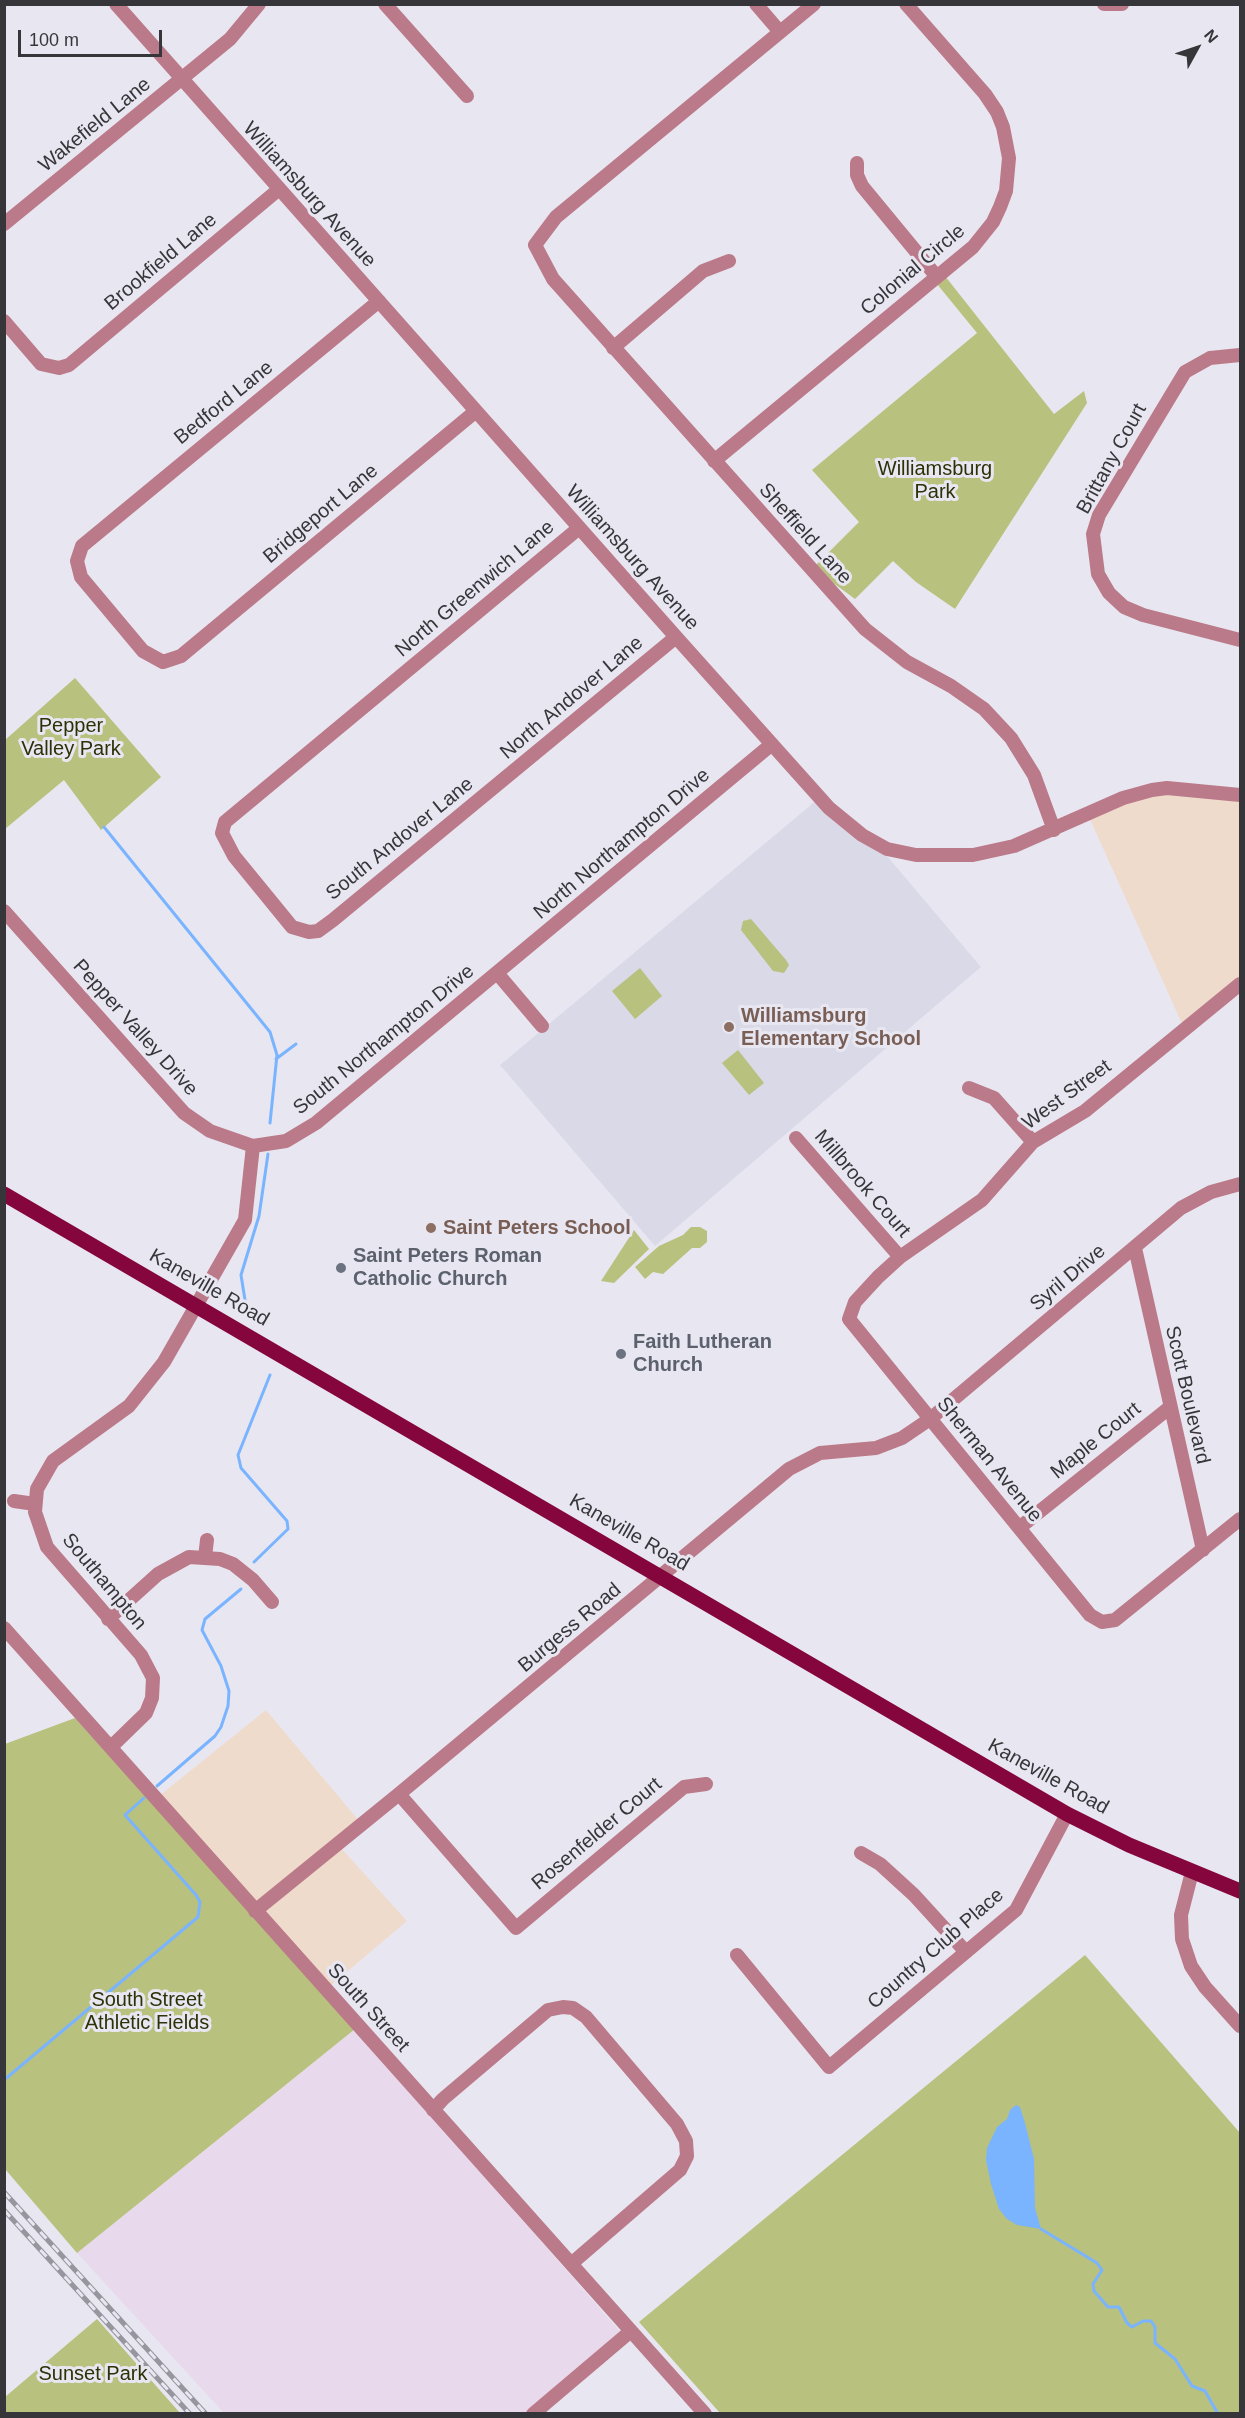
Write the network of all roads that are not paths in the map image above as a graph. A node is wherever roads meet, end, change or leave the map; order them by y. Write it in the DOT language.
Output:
graph roads {
  1 [pos="117,4"];
  2 [pos="260,4"];
  3 [pos="385,4"];
  4 [pos="756,4"];
  5 [pos="814,4"];
  6 [pos="906,4"];
  7 [pos="1104,4"];
  8 [pos="1122,4"];
  9 [pos="780,32"];
  10 [pos="181,79"];
  11 [pos="467,96"];
  12 [pos="858,163"];
  13 [pos="278,190"];
  14 [pos="4,224"];
  15 [pos="729,261"];
  16 [pos="937,277"];
  17 [pos="379,301"];
  18 [pos="4,321"];
  19 [pos="613,348"];
  20 [pos="1240,355"];
  21 [pos="476,411"];
  22 [pos="714,461"];
  23 [pos="579,528"];
  24 [pos="676,638"];
  25 [pos="1240,640"];
  26 [pos="192,648"];
  27 [pos="772,744"];
  28 [pos="492,789"];
  29 [pos="1240,795"];
  30 [pos="233,813"];
  31 [pos="1054,830"];
  32 [pos="4,911"];
  33 [pos="497,973"];
  34 [pos="1240,984"];
  35 [pos="542,1026"];
  36 [pos="969,1088"];
  37 [pos="796,1138"];
  38 [pos="1033,1142"];
  39 [pos="252,1146"];
  40 [pos="1240,1184"];
  41 [pos="4,1194"];
  42 [pos="1135,1248"];
  43 [pos="900,1257"];
  44 [pos="198,1306"];
  45 [pos="849,1319"];
  46 [pos="1169,1408"];
  47 [pos="930,1419"];
  48 [pos="15,1502"];
  49 [pos="35,1504"];
  50 [pos="1240,1519"];
  51 [pos="1019,1528"];
  52 [pos="207,1540"];
  53 [pos="1203,1550"];
  54 [pos="205,1557"];
  55 [pos="662,1577"];
  56 [pos="272,1602"];
  57 [pos="108,1619"];
  58 [pos="4,1628"];
  59 [pos="111,1747"];
  60 [pos="706,1784"];
  61 [pos="399,1794"];
  62 [pos="1067,1814"];
  63 [pos="861,1853"];
  64 [pos="1192,1872"];
  65 [pos="1240,1891"];
  66 [pos="255,1911"];
  67 [pos="966,1952"];
  68 [pos="737,1955"];
  69 [pos="1240,2026"];
  70 [pos="433,2110"];
  71 [pos="571,2264"];
  72 [pos="631,2331"];
  73 [pos="533,2414"];
  74 [pos="705,2414"];
  1 -- 10 [label="street, Williamsburg Avenue"];
  2 -- 10 [label="street, Wakefield Lane"];
  3 -- 11 [label="street"];
  4 -- 9 [label="street"];
  5 -- 9 [label="street"];
  6 -- 16 [label="street, Colonial Circle"];
  7 -- 8 [label="street"];
  9 -- 19 [label="street, Sheffield Lane"];
  10 -- 13 [label="street, Williamsburg Avenue"];
  10 -- 14 [label="street, Wakefield Lane"];
  12 -- 16 [label="street"];
  13 -- 17 [label="street, Williamsburg Avenue"];
  13 -- 18 [label="street, Brookfield Lane"];
  15 -- 19 [label="street"];
  16 -- 22 [label="street, Colonial Circle"];
  17 -- 21 [label="street, Williamsburg Avenue"];
  17 -- 26 [label="street, Bedford Lane"];
  19 -- 22 [label="street, Sheffield Lane"];
  20 -- 25 [label="street, Brittany Court"];
  21 -- 23 [label="street, Williamsburg Avenue"];
  21 -- 26 [label="street, Bridgeport Lane"];
  22 -- 31 [label="street, Sheffield Lane"];
  23 -- 24 [label="street, Williamsburg Avenue"];
  23 -- 30 [label="street, North Greenwich Lane"];
  24 -- 27 [label="street, Williamsburg Avenue"];
  24 -- 28 [label="street, North Andover Lane"];
  27 -- 31 [label="street, Williamsburg Avenue"];
  27 -- 33 [label="street, North Northampton Drive"];
  28 -- 30 [label="street, South Andover Lane"];
  29 -- 31 [label="street, Williamsburg Avenue"];
  32 -- 39 [label="street, Pepper Valley Drive"];
  33 -- 35 [label="street"];
  33 -- 39 [label="street, South Northampton Drive"];
  34 -- 38 [label="street, West Street"];
  36 -- 38 [label="street"];
  37 -- 43 [label="street, Millbrook Court"];
  38 -- 43 [label="street, West Street"];
  39 -- 44 [label="street"];
  40 -- 42 [label="street, Syril Drive"];
  41 -- 44 [label="main road, Kaneville Road"];
  42 -- 46 [label="street, Scott Boulevard"];
  42 -- 47 [label="street, Syril Drive"];
  43 -- 45 [label="street, West Street"];
  44 -- 49 [label="street, Southampton"];
  44 -- 55 [label="main road, Kaneville Road"];
  45 -- 47 [label="street, Sherman Avenue"];
  46 -- 51 [label="street, Maple Court"];
  46 -- 53 [label="street, Scott Boulevard"];
  47 -- 51 [label="street, Sherman Avenue"];
  47 -- 55 [label="street, Burgess Road"];
  48 -- 49 [label="street"];
  49 -- 57 [label="street, Southampton"];
  50 -- 53 [label="street"];
  51 -- 53 [label="street, Sherman Avenue"];
  52 -- 54 [label="street"];
  54 -- 56 [label="street"];
  54 -- 57 [label="street"];
  55 -- 61 [label="street, Burgess Road"];
  55 -- 62 [label="main road, Kaneville Road"];
  57 -- 59 [label="street, Southampton"];
  58 -- 59 [label="street, South Street"];
  59 -- 66 [label="street, South Street"];
  60 -- 61 [label="street, Rosenfelder Court"];
  61 -- 66 [label="street, Burgess Road"];
  62 -- 64 [label="main road, Kaneville Road"];
  62 -- 67 [label="street, Country Club Place"];
  63 -- 67 [label="street"];
  64 -- 65 [label="main road, Kaneville Road"];
  64 -- 69 [label="street"];
  66 -- 70 [label="street, South Street"];
  67 -- 68 [label="street, Country Club Place"];
  70 -- 71 [label="street, South Street"];
  70 -- 71 [label="street"];
  71 -- 72 [label="street, South Street"];
  72 -- 73 [label="street"];
  72 -- 74 [label="street, South Street"];
}
